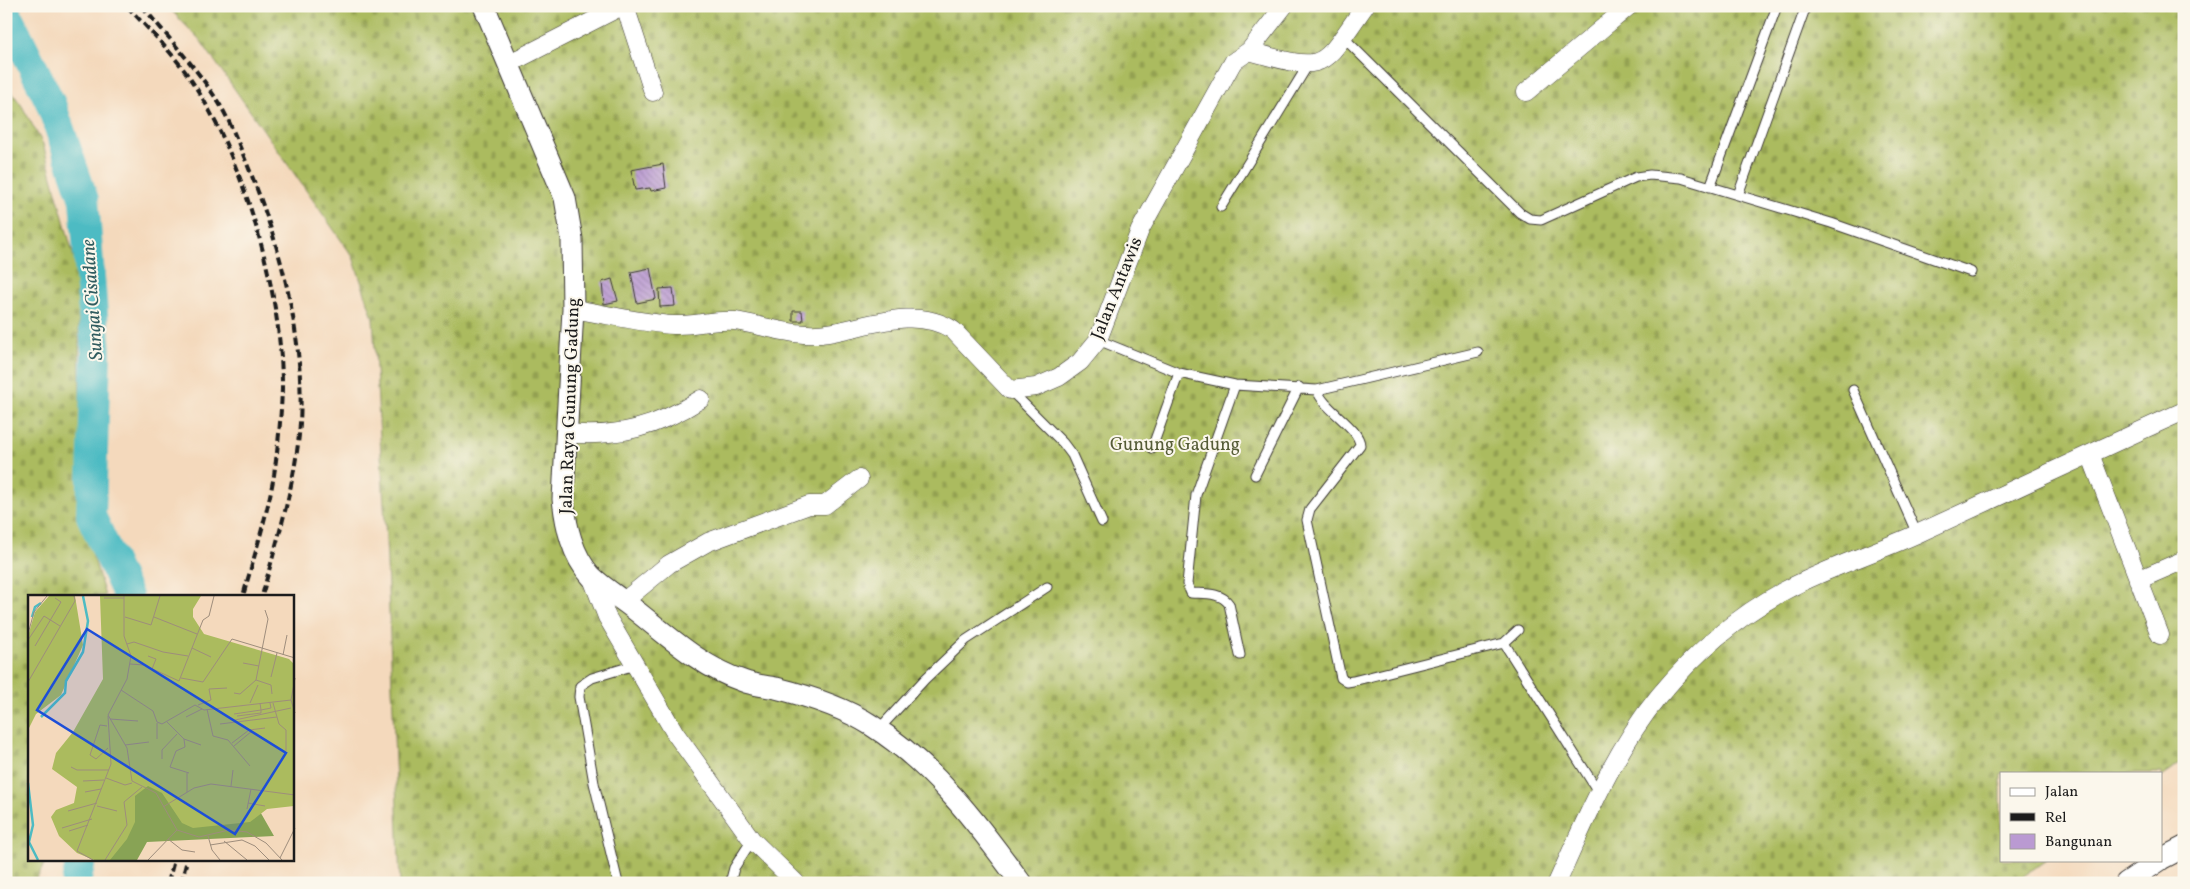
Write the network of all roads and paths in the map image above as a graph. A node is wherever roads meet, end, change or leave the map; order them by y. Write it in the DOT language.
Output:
graph roads {
  1 [pos="484,6"];
  2 [pos="624,6"];
  3 [pos="1284,6"];
  4 [pos="1364,6"];
  5 [pos="1629,6"];
  6 [pos="1777,6"];
  7 [pos="1806,6"];
  8 [pos="1344,38"];
  9 [pos="1249,51"];
  10 [pos="508,64"];
  11 [pos="1308,65"];
  12 [pos="653,92"];
  13 [pos="1526,92"];
  14 [pos="1710,187"];
  15 [pos="1738,195"];
  16 [pos="1221,207"];
  17 [pos="1971,272"];
  18 [pos="572,309"];
  19 [pos="1098,340"];
  20 [pos="1478,352"];
  21 [pos="1179,373"];
  22 [pos="1235,385"];
  23 [pos="1299,387"];
  24 [pos="1010,390"];
  25 [pos="1317,390"];
  26 [pos="1853,390"];
  27 [pos="701,399"];
  28 [pos="2184,411"];
  29 [pos="566,434"];
  30 [pos="1152,448"];
  31 [pos="2090,454"];
  32 [pos="1255,475"];
  33 [pos="859,479"];
  34 [pos="1102,522"];
  35 [pos="1917,534"];
  36 [pos="2184,560"];
  37 [pos="591,576"];
  38 [pos="2138,580"];
  39 [pos="1047,587"];
  40 [pos="624,601"];
  41 [pos="1518,630"];
  42 [pos="2160,634"];
  43 [pos="1504,643"];
  44 [pos="1240,655"];
  45 [pos="635,665"];
  46 [pos="879,730"];
  47 [pos="1599,793"];
  48 [pos="752,840"];
  49 [pos="2184,847"];
  50 [pos="2162,859"];
  51 [pos="2157,862"];
  52 [pos="618,883"];
  53 [pos="730,883"];
  54 [pos="796,883"];
  55 [pos="1021,883"];
  56 [pos="1557,883"];
  57 [pos="2126,883"];
  1 -- 10 [label="street, Jalan Raya Gunung Gadung"];
  2 -- 10 [label="street"];
  2 -- 12 [label="street"];
  3 -- 9 [label="street, Jalan Antawis"];
  4 -- 8 [label="street"];
  5 -- 13 [label="street"];
  6 -- 14 [label="lane"];
  7 -- 15 [label="lane"];
  8 -- 11 [label="street"];
  8 -- 14 [label="lane"];
  9 -- 11 [label="street"];
  9 -- 19 [label="street, Jalan Antawis"];
  10 -- 18 [label="street, Jalan Raya Gunung Gadung"];
  11 -- 16 [label="lane"];
  14 -- 15 [label="lane"];
  15 -- 17 [label="lane"];
  18 -- 24 [label="street"];
  18 -- 29 [label="street, Jalan Raya Gunung Gadung"];
  19 -- 21 [label="lane"];
  19 -- 24 [label="street, Jalan Antawis"];
  20 -- 25 [label="lane"];
  21 -- 22 [label="lane"];
  21 -- 30 [label="lane"];
  22 -- 23 [label="lane"];
  22 -- 44 [label="lane"];
  23 -- 25 [label="lane"];
  23 -- 32 [label="lane"];
  24 -- 34 [label="lane"];
  25 -- 43 [label="lane"];
  26 -- 35 [label="lane"];
  27 -- 29 [label="street"];
  28 -- 31 [label="street"];
  29 -- 37 [label="street, Jalan Raya Gunung Gadung"];
  31 -- 35 [label="street"];
  31 -- 38 [label="street"];
  33 -- 40 [label="street"];
  35 -- 47 [label="street"];
  36 -- 38 [label="street"];
  37 -- 40 [label="street, Jalan Raya Gunung Gadung"];
  37 -- 45 [label="street"];
  38 -- 42 [label="street"];
  39 -- 46 [label="lane"];
  40 -- 46 [label="street, Jalan Raya Gunung Gadung"];
  41 -- 43 [label="lane"];
  43 -- 47 [label="lane"];
  45 -- 48 [label="street"];
  45 -- 52 [label="lane"];
  46 -- 55 [label="street, Jalan Raya Gunung Gadung"];
  47 -- 56 [label="street"];
  48 -- 53 [label="lane"];
  48 -- 54 [label="street"];
  49 -- 50 [label="street"];
  51 -- 57 [label="street"];
}
